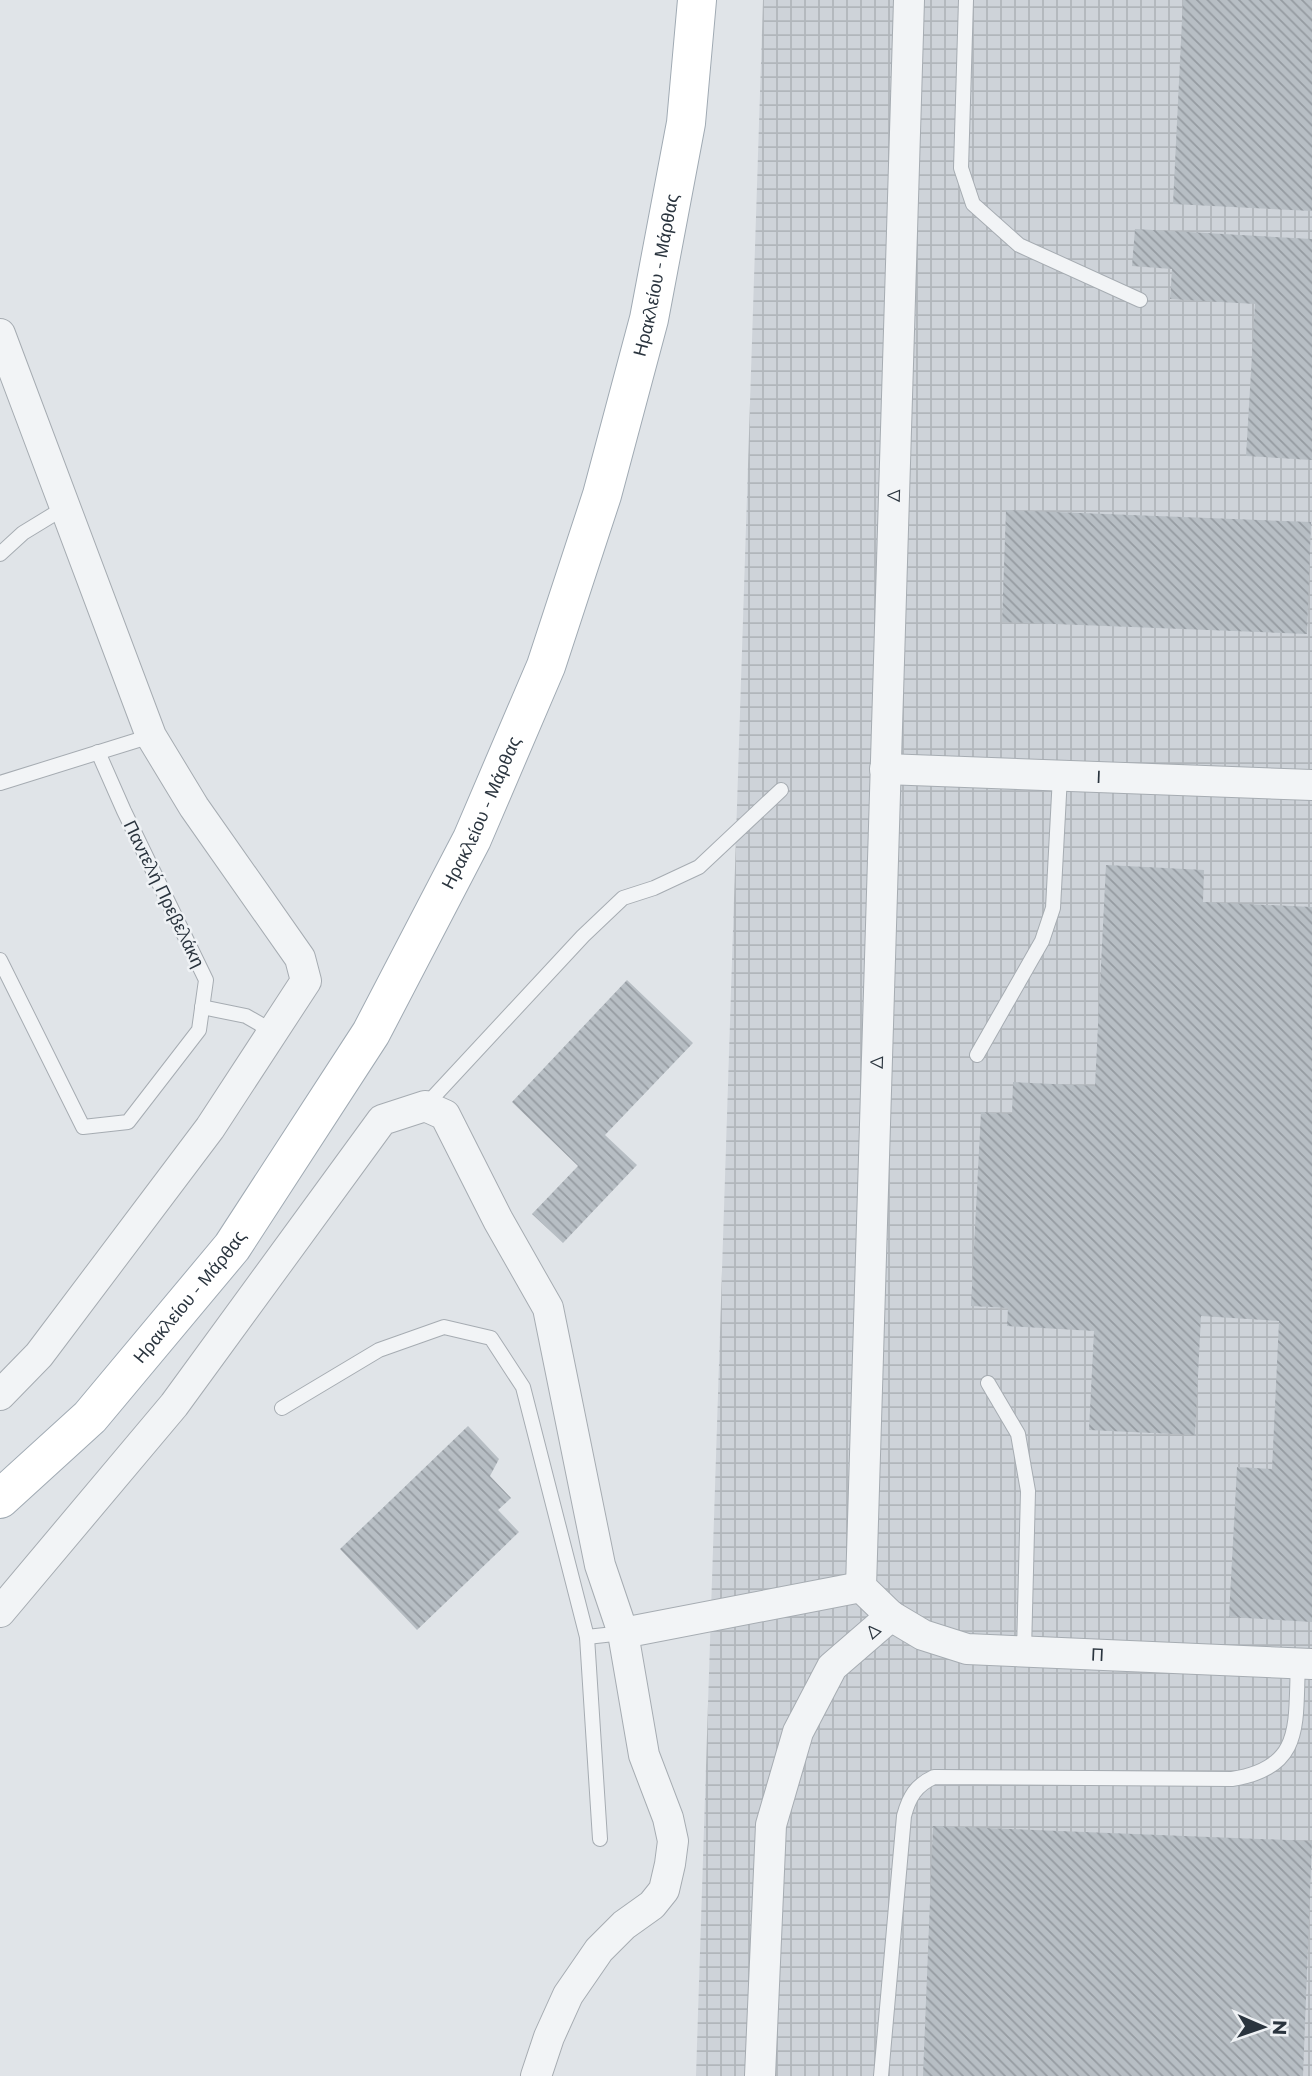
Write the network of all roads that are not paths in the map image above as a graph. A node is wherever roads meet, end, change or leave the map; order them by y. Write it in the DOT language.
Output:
graph roads {
  1 [pos="697,0"];
  2 [pos="909,0"];
  3 [pos="966,0"];
  4 [pos="1140,300"];
  5 [pos="0,334"];
  6 [pos="8,381"];
  7 [pos="64,508"];
  8 [pos="0,554"];
  9 [pos="151,736"];
  10 [pos="98,751"];
  11 [pos="885,769"];
  12 [pos="1060,776"];
  13 [pos="0,783"];
  14 [pos="1312,785"];
  15 [pos="781,790"];
  16 [pos="0,960"];
  17 [pos="202,1007"];
  18 [pos="274,1032"];
  19 [pos="977,1055"];
  20 [pos="425,1106"];
  21 [pos="988,1383"];
  22 [pos="0,1395"];
  23 [pos="282,1408"];
  24 [pos="0,1499"];
  25 [pos="862,1587"];
  26 [pos="0,1612"];
  27 [pos="891,1616"];
  28 [pos="623,1633"];
  29 [pos="587,1637"];
  30 [pos="1024,1651"];
  31 [pos="1305,1664"];
  32 [pos="600,1839"];
  33 [pos="536,2076"];
  34 [pos="760,2076"];
  35 [pos="881,2076"];
  1 -- 24 [label="main road, Ηρακλείου - Μάρθας"];
  2 -- 11 [label="street, Δ"];
  3 -- 4 [label="lane"];
  5 -- 6 [label="street"];
  6 -- 7 [label="street"];
  7 -- 8 [label="lane"];
  7 -- 9 [label="street"];
  9 -- 10 [label="lane"];
  9 -- 18 [label="street"];
  10 -- 13 [label="lane"];
  10 -- 17 [label="lane, Παντελή Πρεβελάκη"];
  11 -- 12 [label="street, Ι"];
  11 -- 25 [label="street, Δ"];
  12 -- 14 [label="street, Ι"];
  12 -- 19 [label="lane"];
  15 -- 20 [label="lane"];
  16 -- 17 [label="lane, Παντελή Πρεβελάκη"];
  17 -- 18 [label="lane"];
  18 -- 22 [label="street"];
  20 -- 26 [label="street"];
  20 -- 28 [label="street"];
  21 -- 30 [label="lane"];
  23 -- 29 [label="lane"];
  25 -- 27 [label="street, Δ"];
  25 -- 28 [label="street"];
  27 -- 30 [label="street, Π"];
  27 -- 34 [label="street, Δ"];
  28 -- 29 [label="lane"];
  28 -- 33 [label="street"];
  29 -- 32 [label="lane"];
  30 -- 31 [label="street, Π"];
  31 -- 35 [label="lane"];
}
